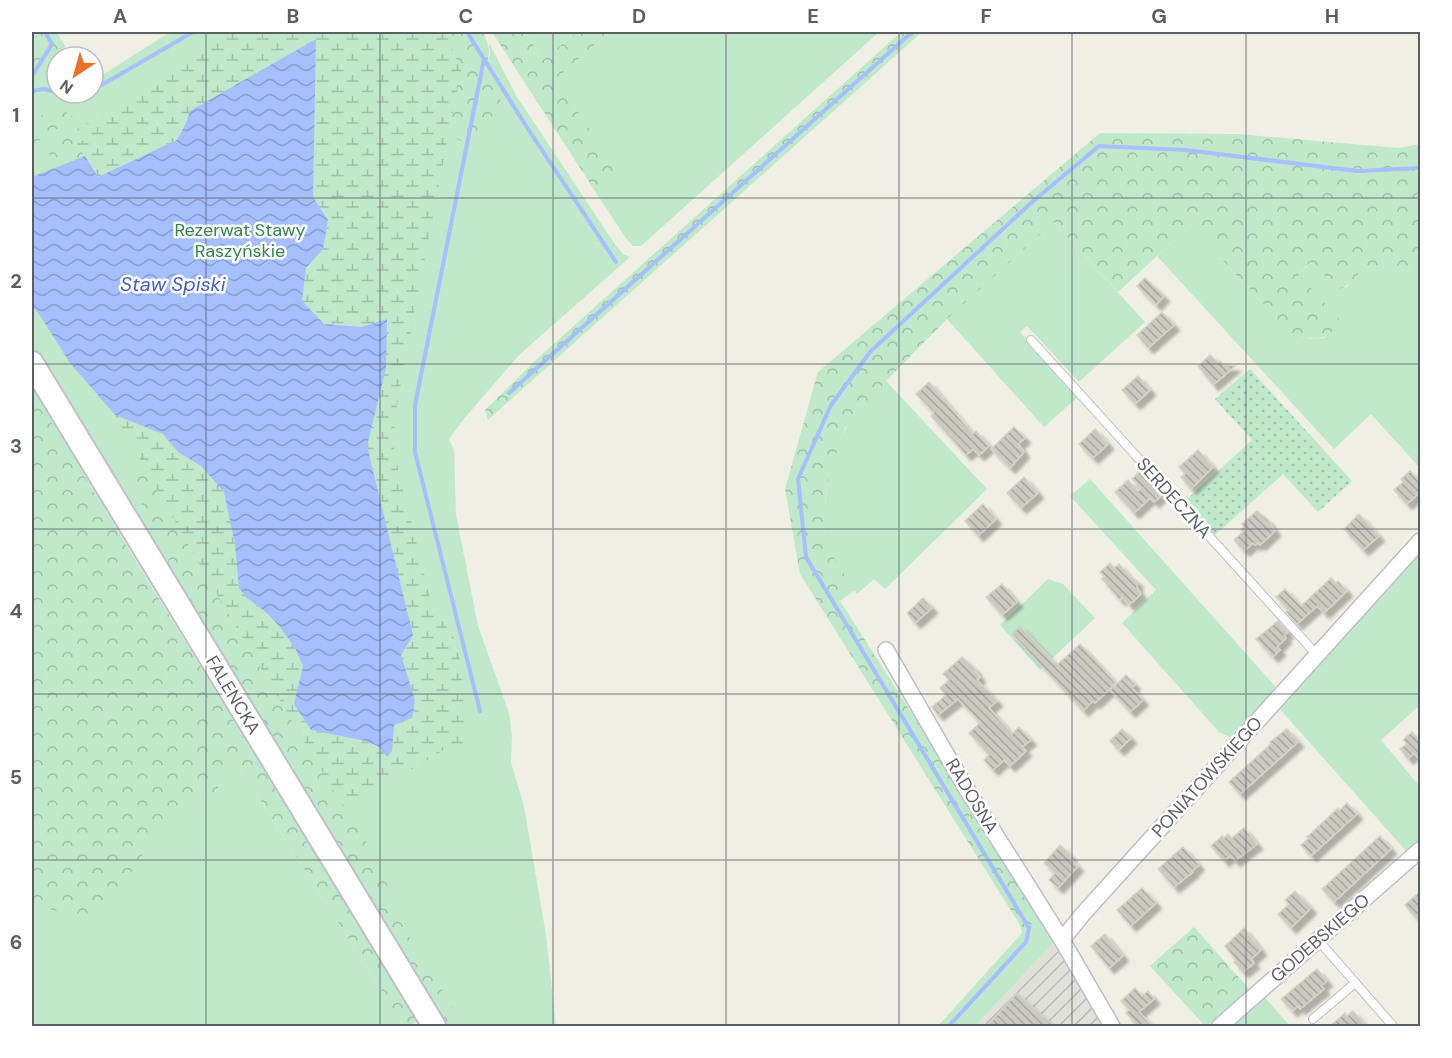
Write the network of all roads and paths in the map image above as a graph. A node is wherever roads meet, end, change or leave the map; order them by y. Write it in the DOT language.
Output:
graph roads {
  1 [pos="1031,340"];
  2 [pos="32,363"];
  3 [pos="1420,541"];
  4 [pos="886,650"];
  5 [pos="1317,655"];
  6 [pos="1420,850"];
  7 [pos="1062,940"];
  8 [pos="1318,940"];
  9 [pos="1355,983"];
  10 [pos="1313,1019"];
  11 [pos="434,1026"];
  12 [pos="1112,1026"];
  13 [pos="1220,1026"];
  14 [pos="1393,1026"];
  1 -- 5 [label="lane, SERDECZNA"];
  2 -- 11 [label="street, FALENCKA"];
  3 -- 5 [label="street, PONIATOWSKIEGO"];
  4 -- 7 [label="street, RADOSNA"];
  5 -- 7 [label="street, PONIATOWSKIEGO"];
  6 -- 8 [label="street, GODEBSKIEGO"];
  7 -- 12 [label="street"];
  8 -- 9 [label="lane"];
  8 -- 13 [label="street, GODEBSKIEGO"];
  9 -- 10 [label="lane"];
  9 -- 14 [label="lane"];
}
